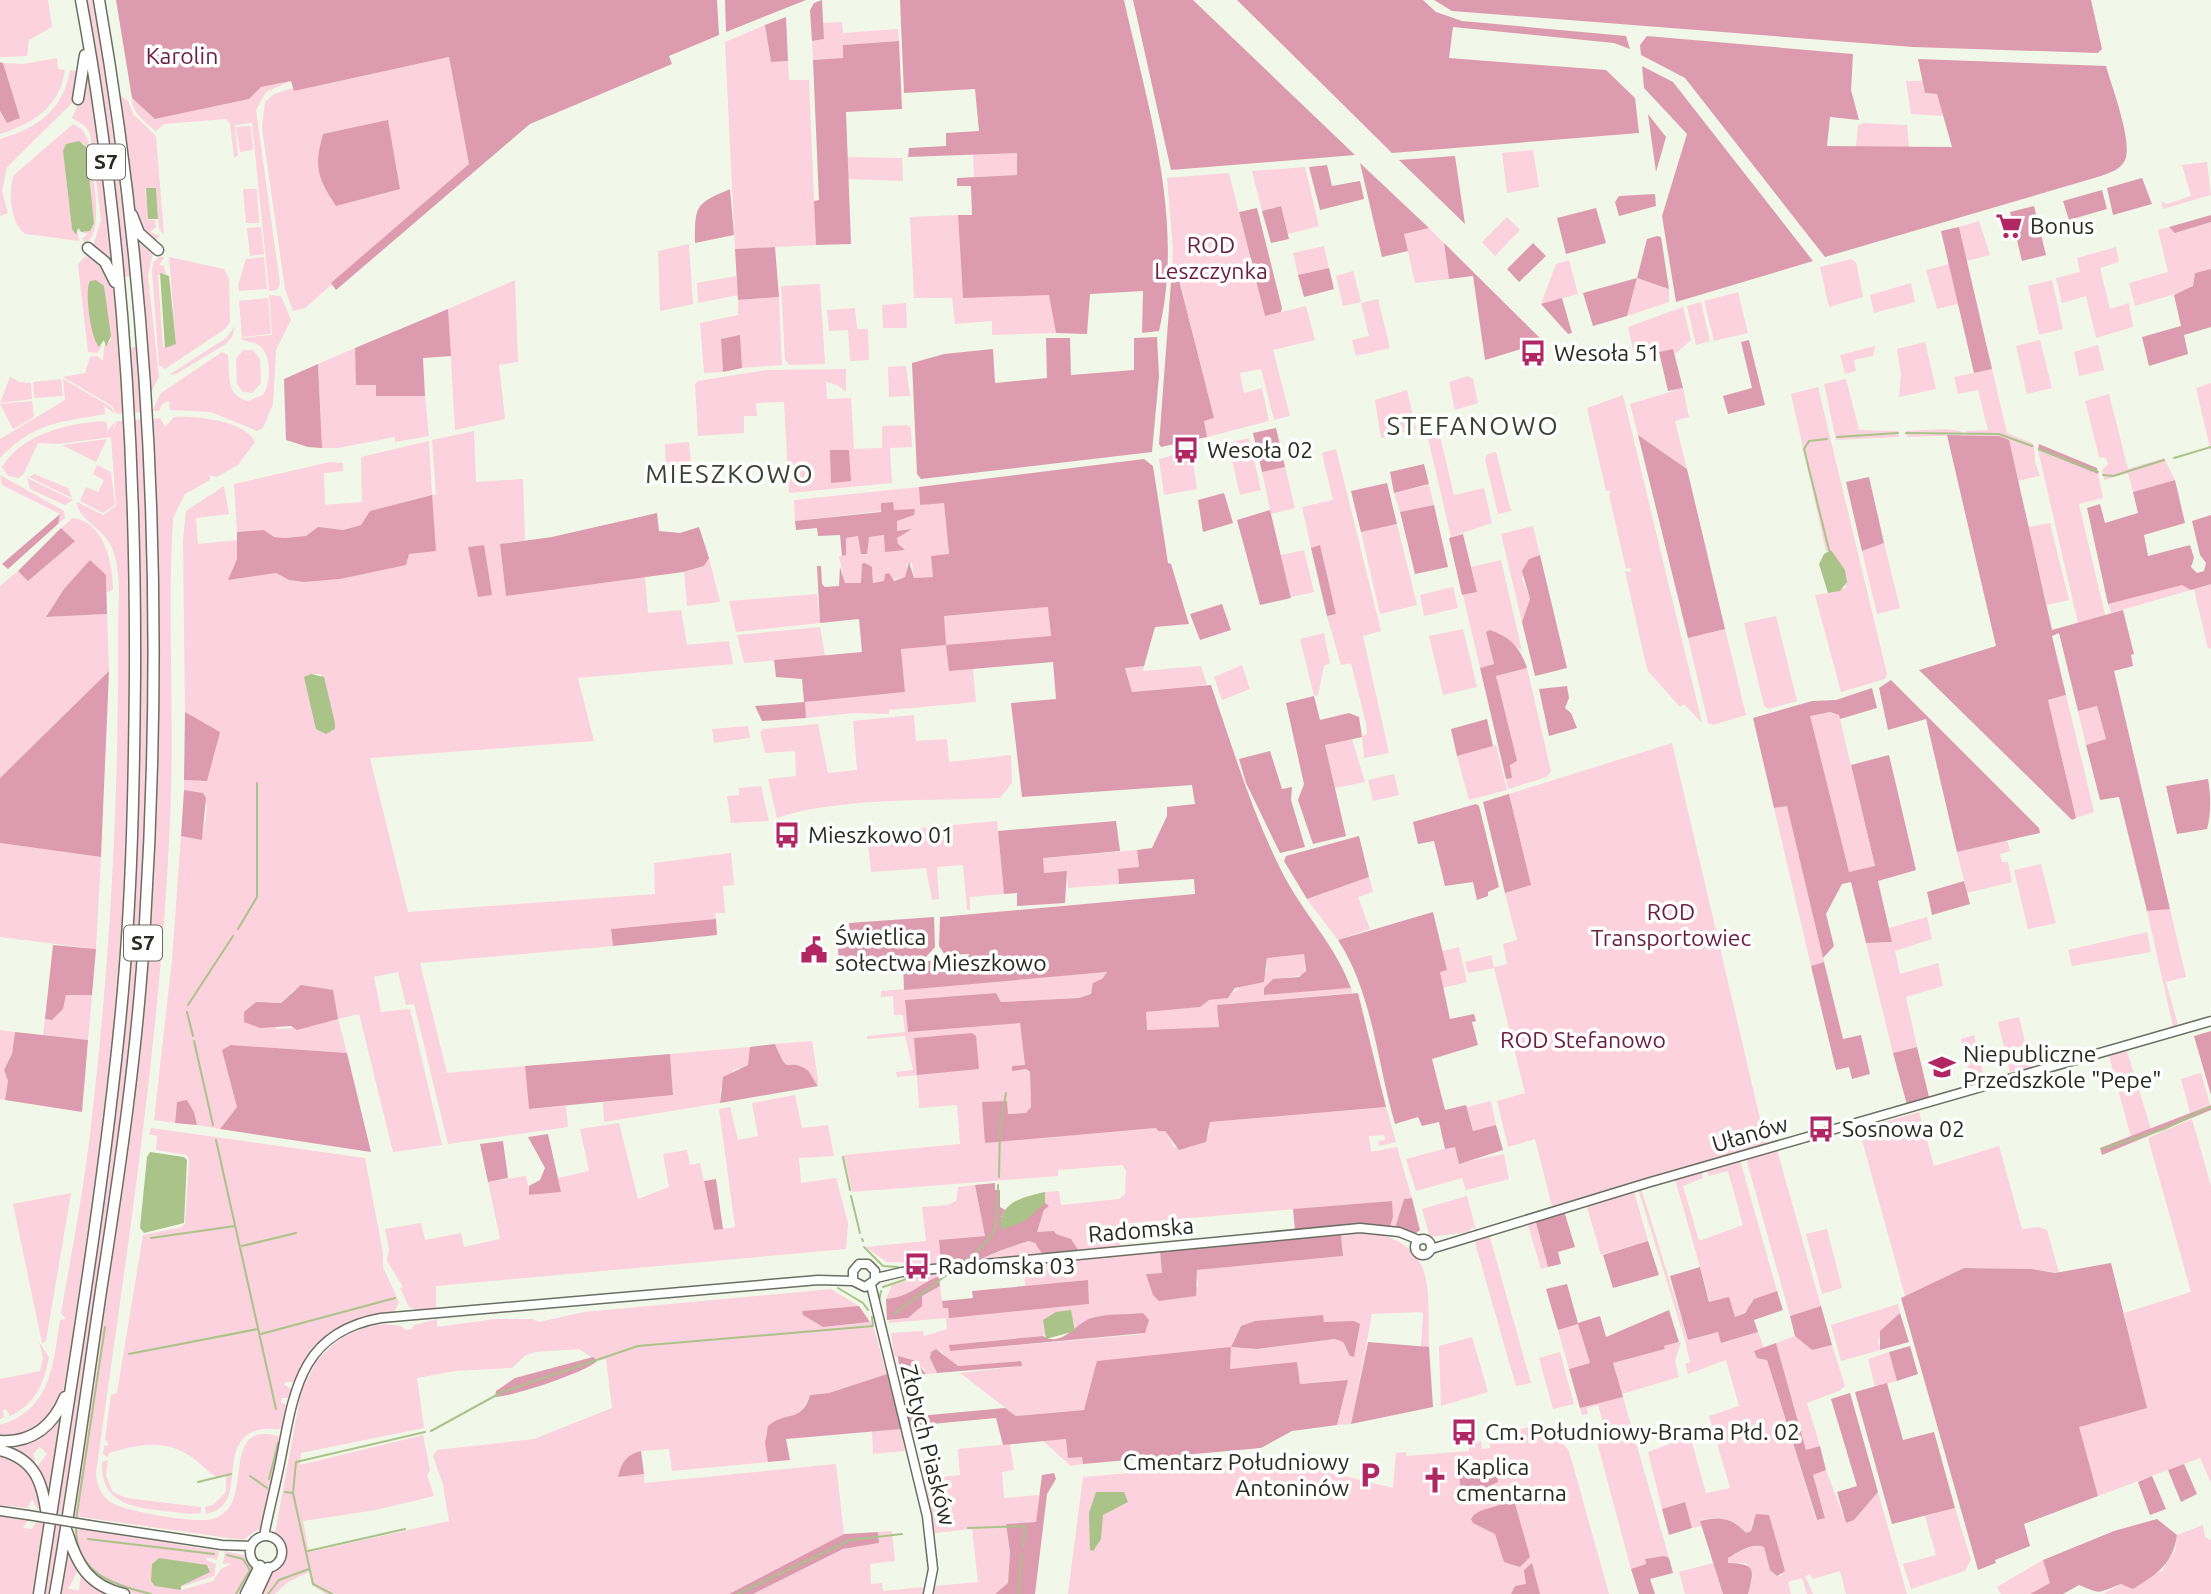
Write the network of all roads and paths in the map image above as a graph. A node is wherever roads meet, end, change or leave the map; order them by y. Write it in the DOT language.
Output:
graph roads {
  1 [pos="81,0"];
  2 [pos="99,0"];
  3 [pos="84,12"];
  4 [pos="78,99"];
  5 [pos="125,185"];
  6 [pos="88,248"];
  7 [pos="158,250"];
  8 [pos="121,312"];
  9 [pos="152,398"];
  10 [pos="148,434"];
  11 [pos="2211,1021"];
  12 [pos="1417,1242"];
  13 [pos="1430,1245"];
  14 [pos="853,1277"];
  15 [pos="872,1280"];
  16 [pos="71,1380"];
  17 [pos="0,1441"];
  18 [pos="0,1450"];
  19 [pos="0,1511"];
  20 [pos="49,1529"];
  21 [pos="66,1530"];
  22 [pos="268,1537"];
  23 [pos="251,1550"];
  24 [pos="264,1567"];
  25 [pos="39,1594"];
  26 [pos="55,1594"];
  27 [pos="124,1594"];
  28 [pos="246,1594"];
  29 [pos="256,1594"];
  30 [pos="928,1594"];
  1 -- 3 [label="highway, S7"];
  2 -- 5 [label="highway, S7"];
  3 -- 4 [label="highway"];
  3 -- 8 [label="highway, S7"];
  5 -- 7 [label="highway"];
  5 -- 10 [label="highway, S7"];
  6 -- 8 [label="highway"];
  8 -- 16 [label="highway, S7"];
  9 -- 10 [label="highway"];
  10 -- 21 [label="highway, S7"];
  11 -- 13 [label="street, Ułanów"];
  12 -- 13 [label="street"];
  12 -- 13 [label="street"];
  12 -- 15 [label="street, Radomska"];
  14 -- 15 [label="street"];
  14 -- 15 [label="street"];
  14 -- 22 [label="street"];
  15 -- 30 [label="street, Złotych Piasków"];
  16 -- 17 [label="highway"];
  16 -- 20 [label="highway, S7"];
  18 -- 20 [label="highway"];
  19 -- 23 [label="street, bridge"];
  20 -- 25 [label="highway, S7"];
  21 -- 26 [label="highway, S7"];
  21 -- 27 [label="highway"];
  22 -- 23 [label="street"];
  22 -- 24 [label="street"];
  23 -- 24 [label="street"];
  24 -- 28 [label="highway"];
  24 -- 29 [label="highway"];
}
